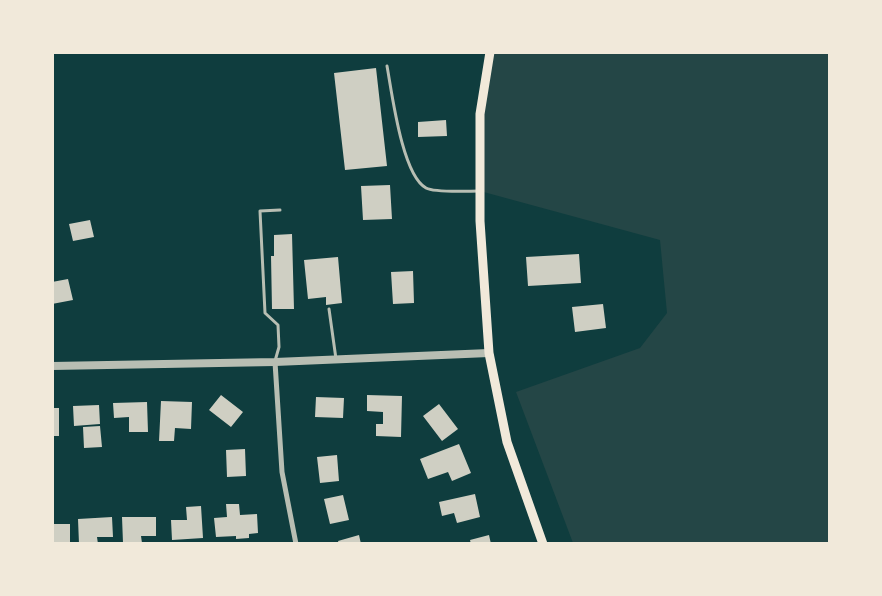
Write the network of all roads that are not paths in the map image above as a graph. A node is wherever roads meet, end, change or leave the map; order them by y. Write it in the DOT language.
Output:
graph roads {
  1 [pos="490,52"];
  2 [pos="387,66"];
  3 [pos="480,191"];
  4 [pos="280,210"];
  5 [pos="329,309"];
  6 [pos="489,353"];
  7 [pos="336,359"];
  8 [pos="275,362"];
  9 [pos="52,366"];
  10 [pos="296,544"];
  11 [pos="544,544"];
  1 -- 3 [label="main road"];
  2 -- 3 [label="lane"];
  3 -- 6 [label="main road"];
  4 -- 8 [label="lane"];
  5 -- 7 [label="lane"];
  6 -- 7 [label="street"];
  6 -- 11 [label="main road"];
  7 -- 8 [label="street"];
  8 -- 9 [label="street"];
  8 -- 10 [label="street"];
}
